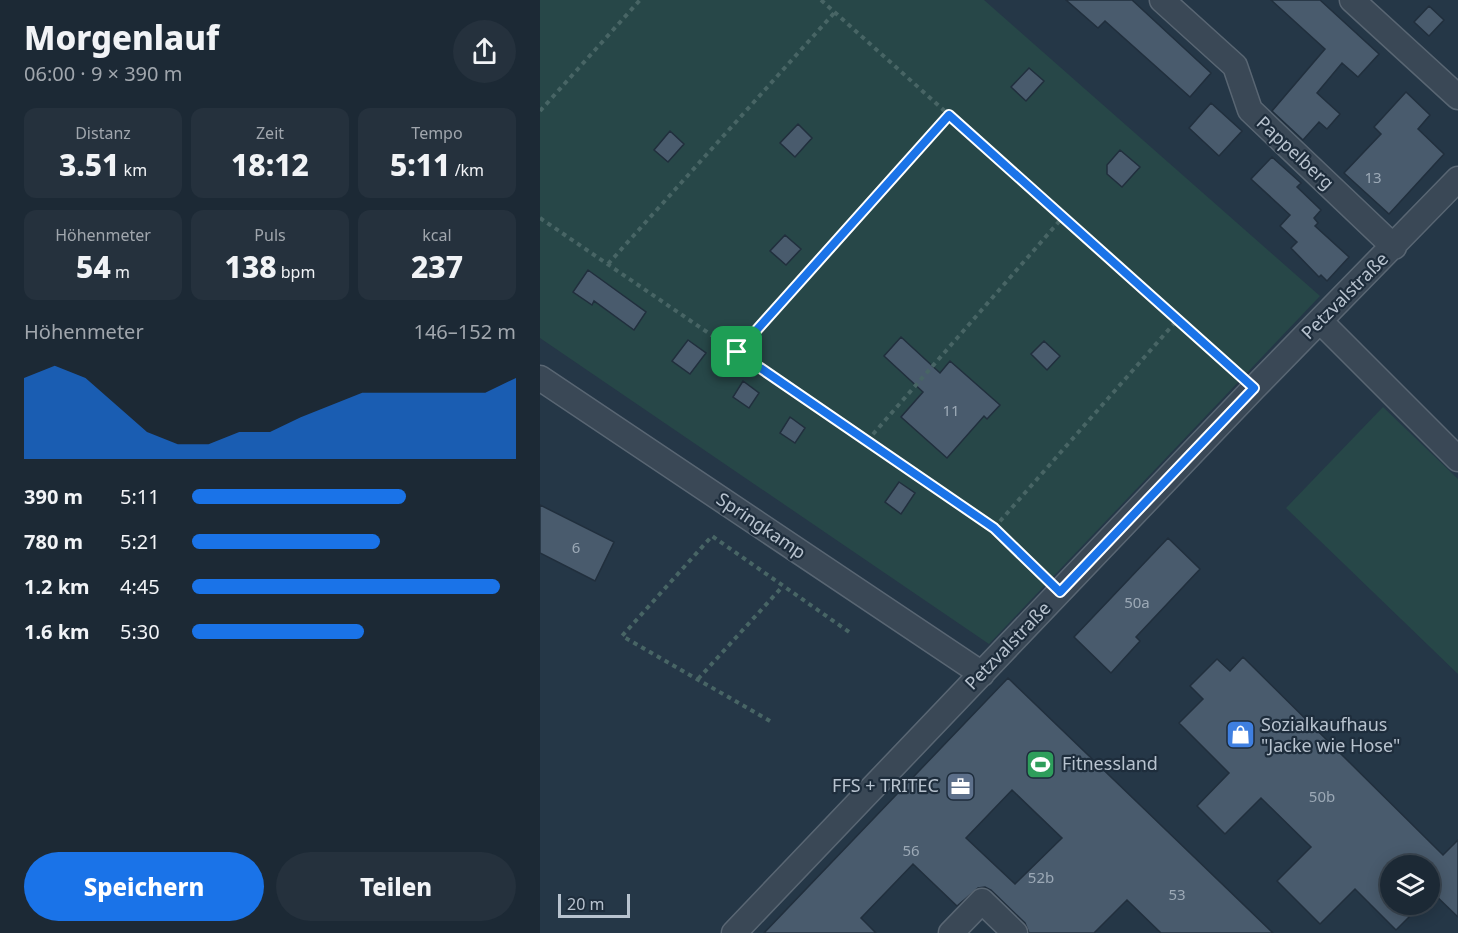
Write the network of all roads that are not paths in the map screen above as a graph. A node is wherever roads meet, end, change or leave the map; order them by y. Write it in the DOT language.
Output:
graph roads {
  1 [pos="1161,0"];
  2 [pos="1352,0"];
  3 [pos="1458,98"];
  4 [pos="1458,179"];
  5 [pos="1394,247"];
  6 [pos="1320,321"];
  7 [pos="540,378"];
  8 [pos="1458,459"];
  9 [pos="982,674"];
  10 [pos="734,933"];
  11 [pos="951,933"];
  12 [pos="1015,933"];
  1 -- 5 [label="street, Pappelberg"];
  2 -- 3 [label="street"];
  4 -- 5 [label="street, Petzvalstraße"];
  5 -- 6 [label="street, Petzvalstraße"];
  6 -- 8 [label="street"];
  6 -- 9 [label="street, Petzvalstraße"];
  7 -- 9 [label="street, Springkamp"];
  9 -- 10 [label="street, Petzvalstraße"];
  11 -- 12 [label="street"];
}
